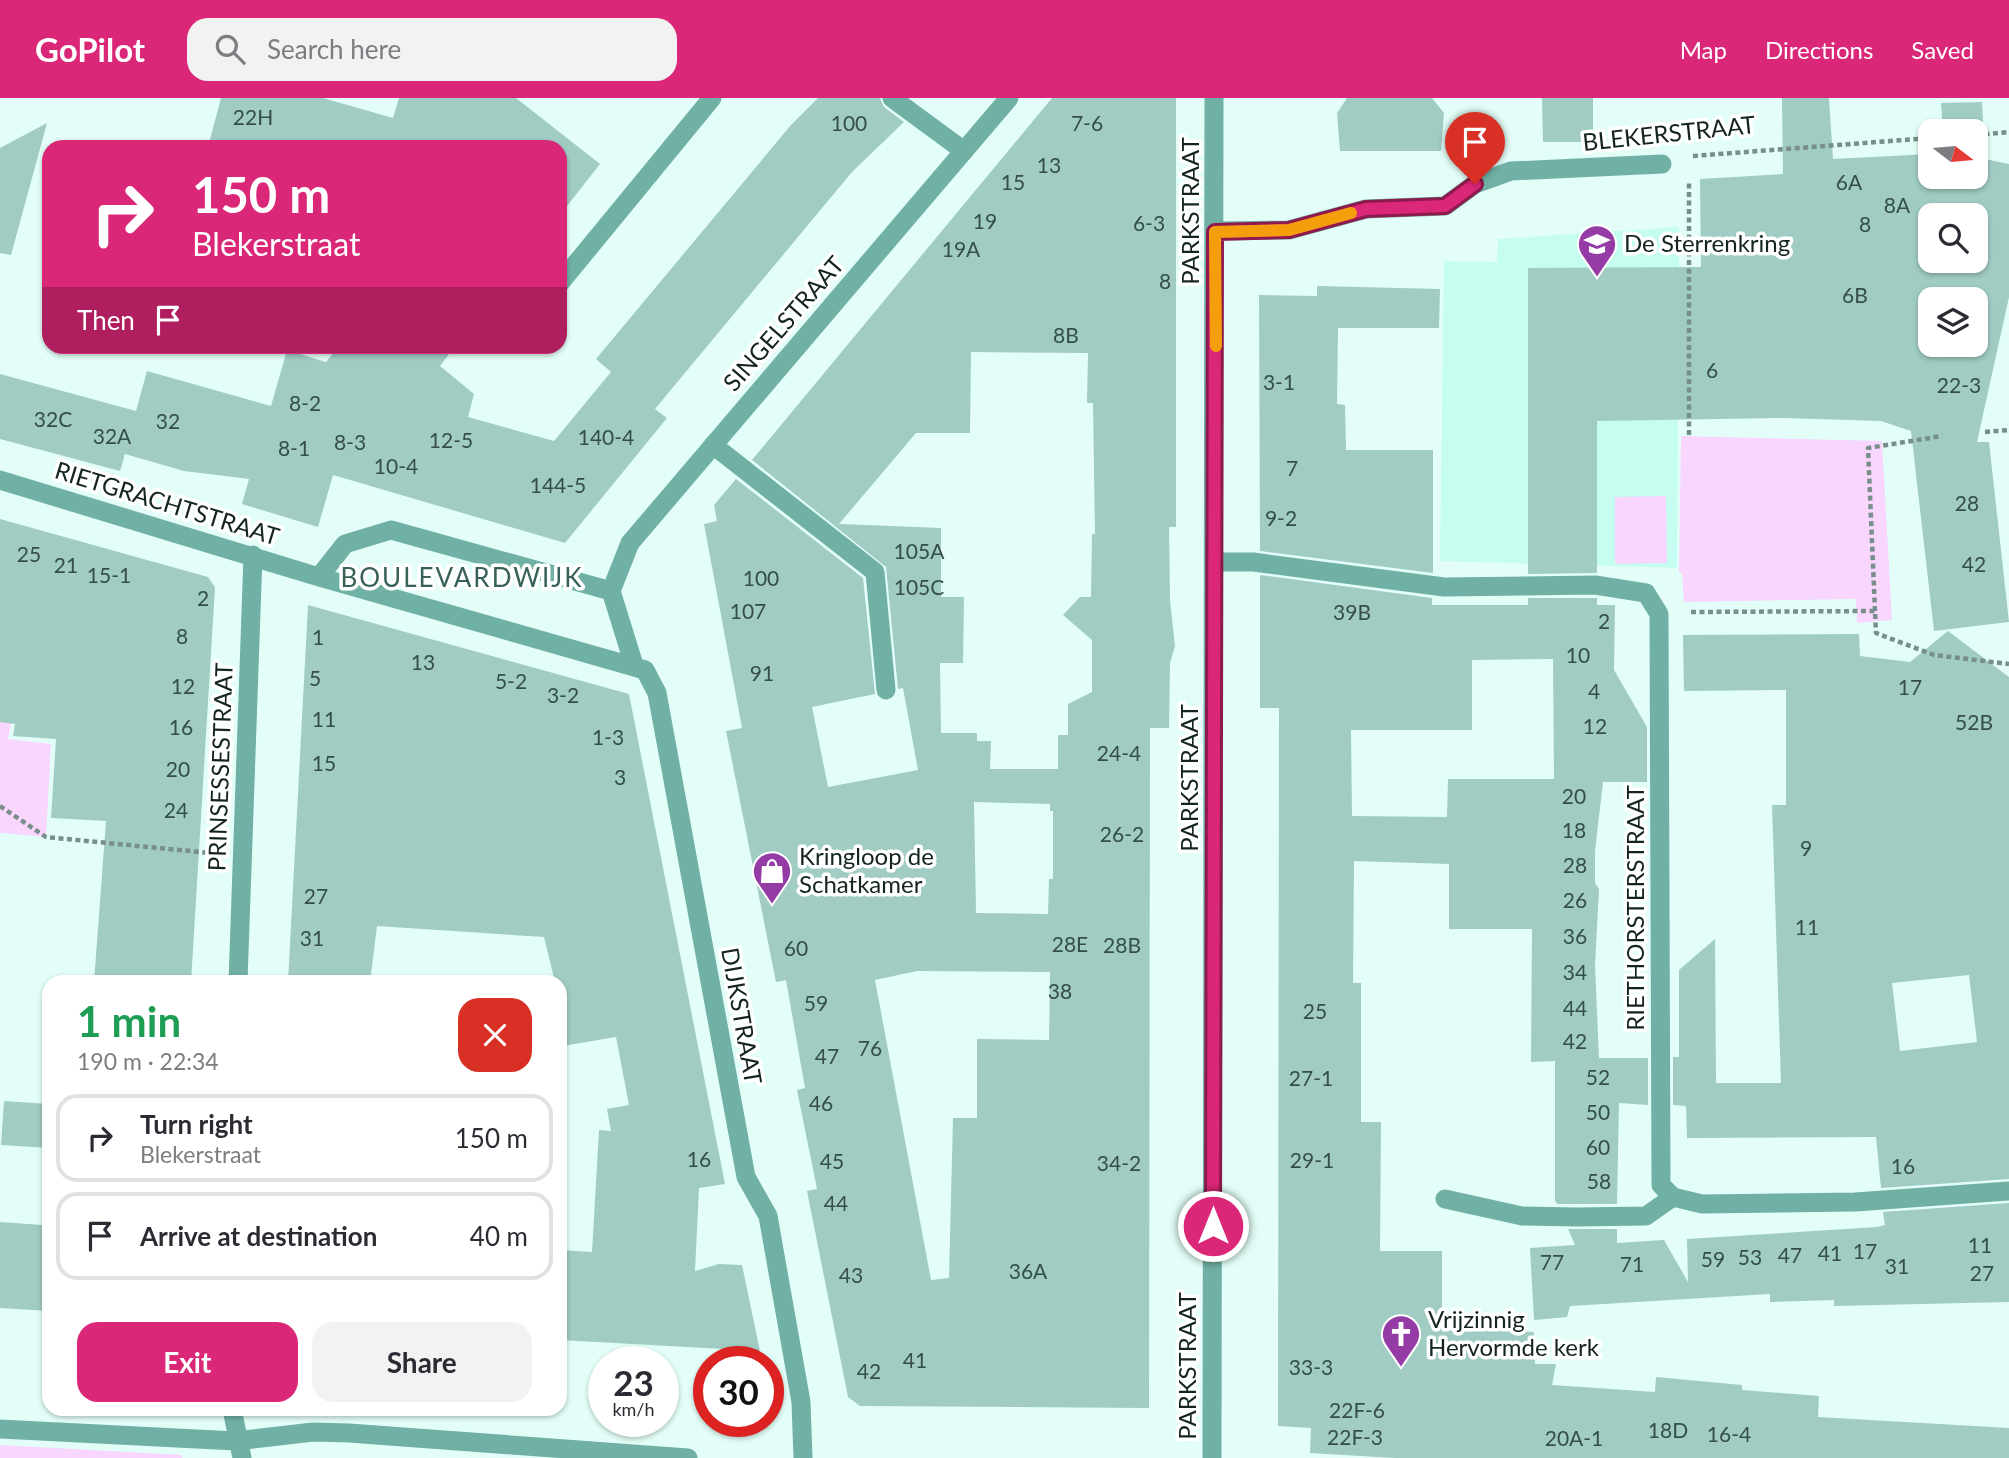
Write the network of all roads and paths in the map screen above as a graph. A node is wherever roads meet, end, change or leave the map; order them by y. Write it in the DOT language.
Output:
graph roads {
  1 [pos="712,98"];
  2 [pos="892,98"];
  3 [pos="1009,98"];
  4 [pos="1214,98"];
  5 [pos="2009,132"];
  6 [pos="1988,134"];
  7 [pos="1918,139"];
  8 [pos="964,151"];
  9 [pos="1689,157"];
  10 [pos="1662,164"];
  11 [pos="1215,232"];
  12 [pos="567,274"];
  13 [pos="2009,430"];
  14 [pos="1985,432"];
  15 [pos="1689,436"];
  16 [pos="1942,436"];
  17 [pos="713,445"];
  18 [pos="0,480"];
  19 [pos="253,555"];
  20 [pos="1216,562"];
  21 [pos="319,577"];
  22 [pos="611,592"];
  23 [pos="1875,611"];
  24 [pos="1659,614"];
  25 [pos="634,664"];
  26 [pos="2009,664"];
  27 [pos="886,690"];
  28 [pos="0,806"];
  29 [pos="242,856"];
  30 [pos="238,975"];
  31 [pos="2009,1191"];
  32 [pos="1673,1197"];
  33 [pos="1445,1199"];
  34 [pos="233,1416"];
  35 [pos="0,1429"];
  36 [pos="239,1449"];
  37 [pos="688,1458"];
  38 [pos="803,1458"];
  39 [pos="1212,1458"];
  1 -- 12 [label="street"];
  2 -- 8 [label="street"];
  3 -- 8 [label="street, SINGELSTRAAT"];
  4 -- 11 [label="street, PARKSTRAAT"];
  5 -- 6 [label="path"];
  7 -- 9 [label="path, BLEKERSTRAAT"];
  8 -- 17 [label="street, SINGELSTRAAT"];
  9 -- 10 [label="path, BLEKERSTRAAT"];
  9 -- 15 [label="path"];
  10 -- 11 [label="street, BLEKERSTRAAT"];
  11 -- 20 [label="street, PARKSTRAAT"];
  13 -- 14 [label="path"];
  16 -- 23 [label="path"];
  17 -- 22 [label="street, SINGELSTRAAT"];
  17 -- 27 [label="street"];
  18 -- 19 [label="street, RIETGRACHTSTRAAT"];
  19 -- 21 [label="street, RIETGRACHTSTRAAT"];
  19 -- 29 [label="street, PRINSESSESTRAAT"];
  20 -- 24 [label="street"];
  20 -- 39 [label="street, PARKSTRAAT"];
  21 -- 22 [label="street"];
  21 -- 25 [label="street, RIETGRACHTSTRAAT"];
  22 -- 25 [label="street, DIJKSTRAAT"];
  23 -- 24 [label="path"];
  23 -- 26 [label="path"];
  24 -- 32 [label="street, RIETHORSTERSTRAAT"];
  25 -- 38 [label="street, DIJKSTRAAT"];
  28 -- 29 [label="path"];
  29 -- 30 [label="street, PRINSESSESTRAAT"];
  31 -- 32 [label="street"];
  32 -- 33 [label="street"];
  34 -- 36 [label="street"];
  35 -- 36 [label="street"];
  36 -- 37 [label="street"];
}
